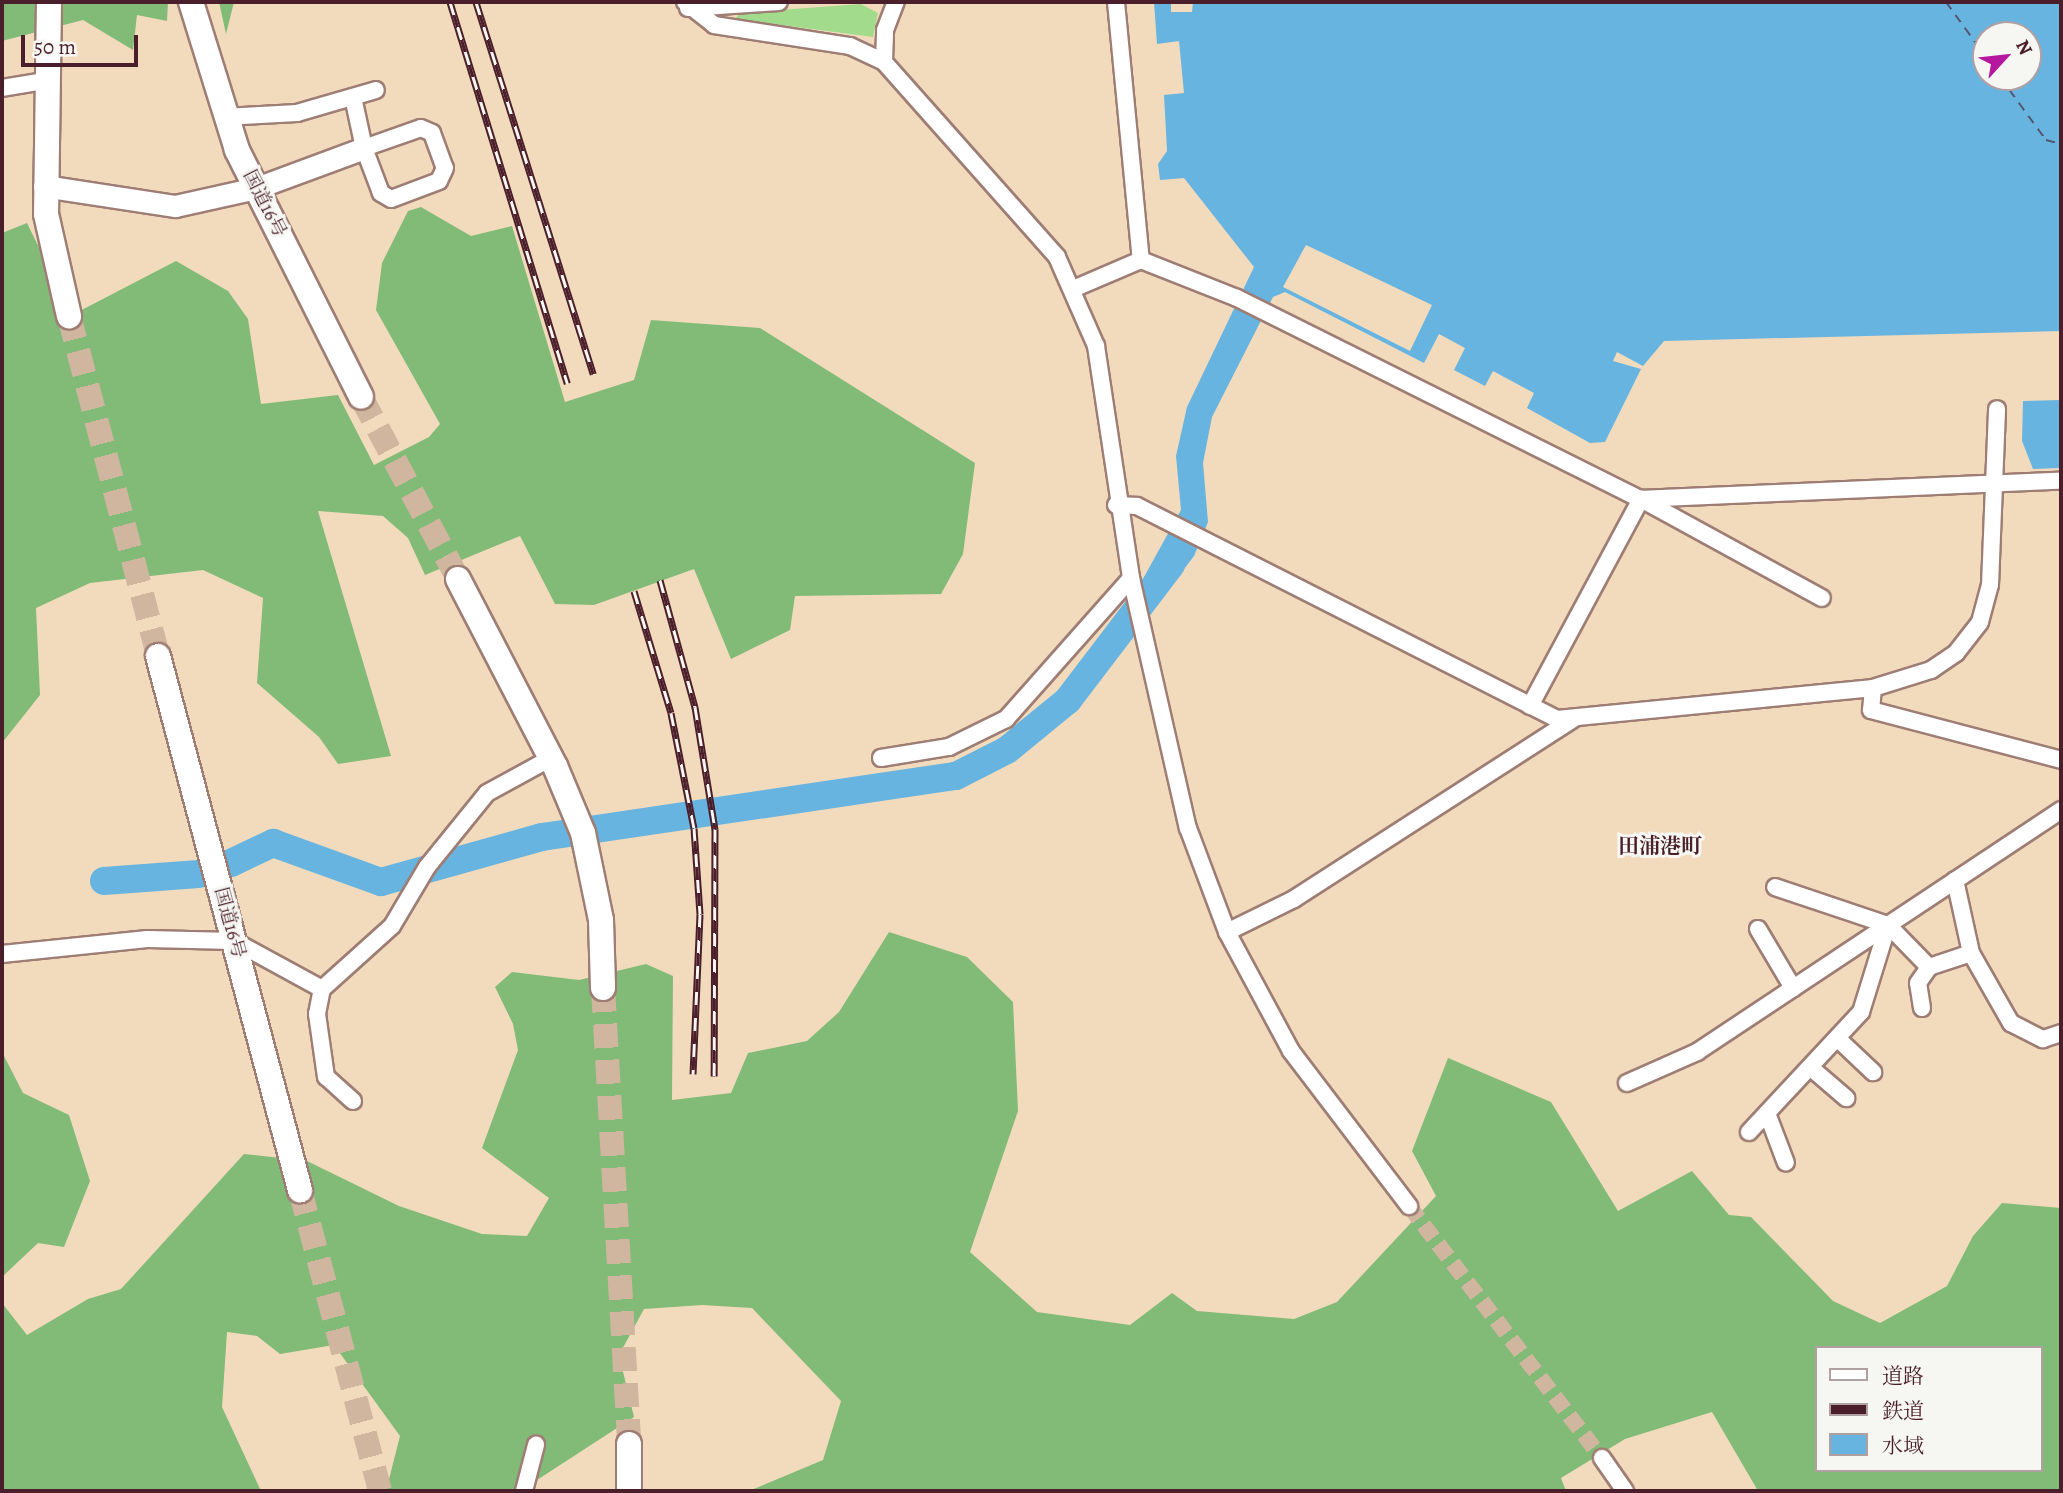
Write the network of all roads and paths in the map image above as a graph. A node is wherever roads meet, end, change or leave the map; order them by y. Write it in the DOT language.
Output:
graph roads {
  1 [pos="49,2"];
  2 [pos="191,2"];
  3 [pos="779,2"];
  4 [pos="896,2"];
  5 [pos="1116,2"];
  6 [pos="687,5"];
  7 [pos="884,61"];
  8 [pos="44,81"];
  9 [pos="2,88"];
  10 [pos="376,90"];
  11 [pos="353,97"];
  12 [pos="223,117"];
  13 [pos="364,148"];
  14 [pos="44,186"];
  15 [pos="256,188"];
  16 [pos="1141,260"];
  17 [pos="1073,289"];
  18 [pos="69,316"];
  19 [pos="361,397"];
  20 [pos="1997,409"];
  21 [pos="2061,481"];
  22 [pos="1992,482"];
  23 [pos="1642,499"];
  24 [pos="1116,505"];
  25 [pos="458,579"];
  26 [pos="1132,583"];
  27 [pos="1822,598"];
  28 [pos="158,656"];
  29 [pos="1873,688"];
  30 [pos="1530,706"];
  31 [pos="1575,718"];
  32 [pos="551,758"];
  33 [pos="881,758"];
  34 [pos="2061,760"];
  35 [pos="2061,810"];
  36 [pos="1955,880"];
  37 [pos="1775,887"];
  38 [pos="1888,925"];
  39 [pos="1758,929"];
  40 [pos="1227,932"];
  41 [pos="234,941"];
  42 [pos="1971,953"];
  43 [pos="2,954"];
  44 [pos="1929,967"];
  45 [pos="603,988"];
  46 [pos="1793,988"];
  47 [pos="322,989"];
  48 [pos="1922,1008"];
  49 [pos="2060,1037"];
  50 [pos="1837,1038"];
  51 [pos="1810,1067"];
  52 [pos="1873,1072"];
  53 [pos="1627,1083"];
  54 [pos="1846,1098"];
  55 [pos="353,1101"];
  56 [pos="1767,1113"];
  57 [pos="1749,1132"];
  58 [pos="1786,1163"];
  59 [pos="300,1189"];
  60 [pos="1409,1206"];
  61 [pos="629,1444"];
  62 [pos="536,1445"];
  63 [pos="1602,1458"];
  64 [pos="524,1491"];
  65 [pos="629,1491"];
  66 [pos="1625,1491"];
  1 -- 8 [label="highway"];
  2 -- 12 [label="highway, 国道16号"];
  3 -- 6 [label="street"];
  4 -- 7 [label="street"];
  5 -- 16 [label="street"];
  6 -- 7 [label="street"];
  7 -- 17 [label="street"];
  8 -- 9 [label="street"];
  8 -- 14 [label="highway"];
  10 -- 11 [label="street"];
  11 -- 12 [label="street"];
  11 -- 13 [label="street"];
  12 -- 15 [label="highway, 国道16号"];
  13 -- 13 [label="street"];
  13 -- 15 [label="main road"];
  14 -- 15 [label="main road"];
  14 -- 18 [label="highway"];
  15 -- 19 [label="highway, 国道16号"];
  16 -- 17 [label="street"];
  16 -- 23 [label="street"];
  17 -- 24 [label="street"];
  20 -- 22 [label="street"];
  21 -- 22 [label="street"];
  22 -- 23 [label="street"];
  22 -- 29 [label="street"];
  23 -- 27 [label="street"];
  23 -- 30 [label="street"];
  24 -- 26 [label="street"];
  24 -- 30 [label="street"];
  25 -- 32 [label="highway"];
  26 -- 33 [label="street"];
  26 -- 40 [label="street"];
  28 -- 41 [label="highway, 国道16号"];
  29 -- 31 [label="street"];
  29 -- 34 [label="street"];
  30 -- 31 [label="street"];
  31 -- 40 [label="street"];
  32 -- 45 [label="highway"];
  32 -- 47 [label="street"];
  35 -- 36 [label="street"];
  36 -- 38 [label="street"];
  36 -- 42 [label="street"];
  37 -- 38 [label="street"];
  38 -- 44 [label="street"];
  38 -- 46 [label="street"];
  38 -- 50 [label="street"];
  39 -- 46 [label="street"];
  40 -- 60 [label="street"];
  41 -- 43 [label="street"];
  41 -- 47 [label="street"];
  41 -- 59 [label="highway, 国道16号"];
  42 -- 44 [label="street"];
  42 -- 49 [label="street"];
  44 -- 48 [label="street"];
  46 -- 53 [label="street"];
  47 -- 55 [label="street"];
  50 -- 51 [label="street"];
  50 -- 52 [label="street"];
  51 -- 54 [label="street"];
  51 -- 56 [label="street"];
  56 -- 57 [label="street"];
  56 -- 58 [label="street"];
  61 -- 65 [label="highway"];
  62 -- 64 [label="street"];
  63 -- 66 [label="street"];
}
